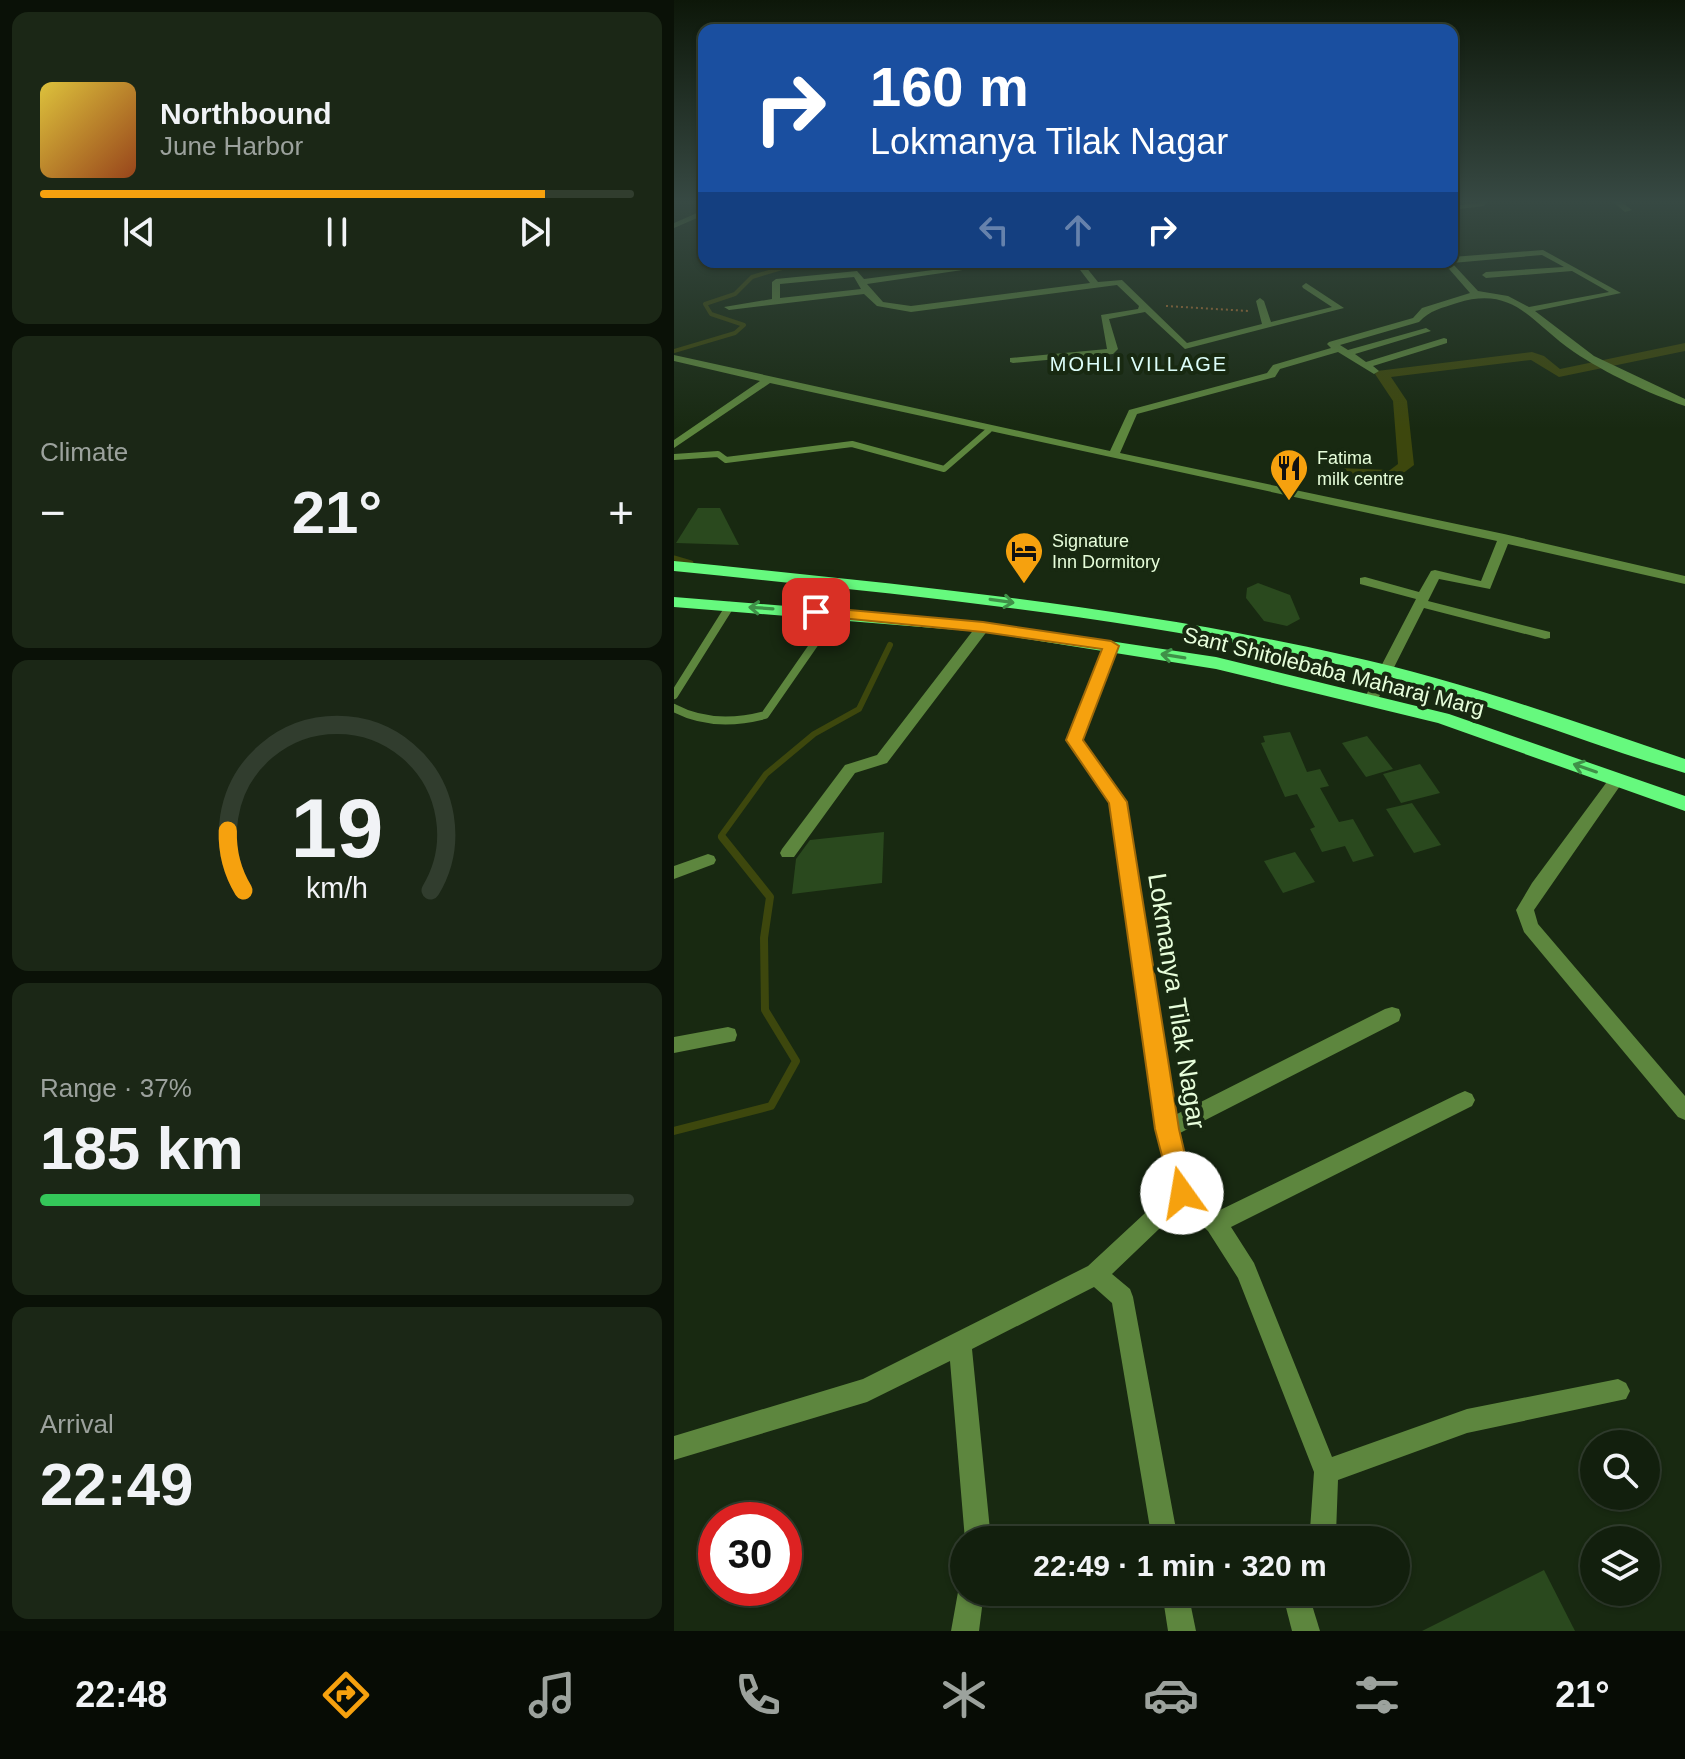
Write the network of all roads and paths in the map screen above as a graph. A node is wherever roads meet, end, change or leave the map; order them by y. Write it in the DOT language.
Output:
graph roads {
  1 [pos="859,277"];
  2 [pos="898,277"];
  3 [pos="1090,277"];
  4 [pos="1462,277"];
  5 [pos="1588,277"];
  6 [pos="861,282"];
  7 [pos="1095,284"];
  8 [pos="1306,286"];
  9 [pos="1476,294"];
  10 [pos="776,302"];
  11 [pos="1144,305"];
  12 [pos="729,307"];
  13 [pos="1261,307"];
  14 [pos="1528,310"];
  15 [pos="1410,321"];
  16 [pos="1267,326"];
  17 [pos="1426,331"];
  18 [pos="1367,333"];
  19 [pos="1384,344"];
  20 [pos="1342,352"];
  21 [pos="1400,354"];
  22 [pos="674,358"];
  23 [pos="1013,360"];
  24 [pos="1414,362"];
  25 [pos="768,380"];
  26 [pos="1685,403"];
  27 [pos="989,430"];
  28 [pos="674,445"];
  29 [pos="1114,455"];
  30 [pos="674,457"];
  31 [pos="1504,538"];
  32 [pos="674,566"];
  33 [pos="1685,580"];
  34 [pos="1365,581"];
  35 [pos="934,593"];
  36 [pos="1421,600"];
  37 [pos="674,602"];
  38 [pos="730,606"];
  39 [pos="835,614"];
  40 [pos="922,621"];
  41 [pos="983,627"];
  42 [pos="1545,635"];
  43 [pos="1111,646"];
  44 [pos="1385,670"];
  45 [pos="674,695"];
  46 [pos="1370,701"];
  47 [pos="674,708"];
  48 [pos="1685,766"];
  49 [pos="1617,779"];
  50 [pos="1685,804"];
  51 [pos="788,853"];
  52 [pos="708,860"];
  53 [pos="674,873"];
  54 [pos="1392,1015"];
  55 [pos="728,1035"];
  56 [pos="674,1045"];
  57 [pos="1465,1100"];
  58 [pos="1685,1111"];
  59 [pos="1167,1129"];
  60 [pos="1182,1193"];
  61 [pos="1216,1223"];
  62 [pos="1096,1274"];
  63 [pos="960,1343"];
  64 [pos="1618,1391"];
  65 [pos="674,1448"];
  66 [pos="1326,1472"];
  67 [pos="977,1526"];
  68 [pos="1163,1526"];
  69 [pos="1323,1526"];
  70 [pos="969,1606"];
  71 [pos="1178,1606"];
  72 [pos="1299,1606"];
  73 [pos="965,1631"];
  74 [pos="1182,1631"];
  75 [pos="1306,1631"];
  1 -- 6 [label="street"];
  2 -- 6 [label="street"];
  3 -- 7 [label="street"];
  4 -- 9 [label="street"];
  5 -- 14 [label="street"];
  6 -- 7 [label="street"];
  6 -- 10 [label="street"];
  6 -- 10 [label="street"];
  7 -- 11 [label="street"];
  8 -- 16 [label="street"];
  9 -- 14 [label="street"];
  9 -- 15 [label="street"];
  10 -- 12 [label="street"];
  11 -- 13 [label="path"];
  11 -- 16 [label="street"];
  11 -- 23 [label="street"];
  13 -- 16 [label="street"];
  14 -- 26 [label="street"];
  15 -- 17 [label="street"];
  15 -- 18 [label="street"];
  17 -- 19 [label="street"];
  17 -- 21 [label="street"];
  18 -- 19 [label="street"];
  18 -- 20 [label="street"];
  19 -- 20 [label="street"];
  19 -- 21 [label="street"];
  20 -- 21 [label="street"];
  20 -- 29 [label="street"];
  21 -- 24 [label="street"];
  22 -- 25 [label="street"];
  25 -- 27 [label="street"];
  25 -- 28 [label="street"];
  27 -- 29 [label="street"];
  27 -- 30 [label="lane"];
  29 -- 31 [label="street"];
  31 -- 33 [label="street"];
  31 -- 36 [label="street"];
  32 -- 35 [label="main road, Sant Shitolebaba Maharaj Marg"];
  34 -- 36 [label="street"];
  35 -- 40 [label="main road"];
  35 -- 44 [label="main road, Sant Shitolebaba Maharaj Marg, one-way"];
  36 -- 42 [label="street"];
  36 -- 44 [label="street"];
  37 -- 38 [label="main road, Sant Shitolebaba Maharaj Marg"];
  39 -- 38 [label="main road, Sant Shitolebaba Maharaj Marg, one-way"];
  38 -- 45 [label="lane"];
  39 -- 40 [label="main road, Sant Shitolebaba Maharaj Marg"];
  39 -- 47 [label="lane"];
  40 -- 41 [label="main road, Sant Shitolebaba Maharaj Marg"];
  41 -- 43 [label="main road, Sant Shitolebaba Maharaj Marg"];
  41 -- 51 [label="street"];
  46 -- 43 [label="main road, Sant Shitolebaba Maharaj Marg, one-way"];
  43 -- 59 [label="street, Lokmanya Tilak Nagar"];
  44 -- 46 [label="street"];
  44 -- 48 [label="main road, Sant Shitolebaba Maharaj Marg"];
  49 -- 46 [label="main road, Sant Shitolebaba Maharaj Marg, one-way"];
  49 -- 50 [label="main road, Sant Shitolebaba Maharaj Marg"];
  49 -- 58 [label="street"];
  52 -- 53 [label="street"];
  54 -- 59 [label="street"];
  55 -- 56 [label="street"];
  57 -- 61 [label="street"];
  59 -- 60 [label="street, Lokmanya Tilak Nagar"];
  60 -- 61 [label="street"];
  60 -- 62 [label="street"];
  61 -- 66 [label="street"];
  62 -- 63 [label="street"];
  62 -- 68 [label="street"];
  63 -- 65 [label="street"];
  63 -- 67 [label="street"];
  64 -- 66 [label="street"];
  66 -- 69 [label="street"];
  70 -- 73 [label="street"];
  71 -- 74 [label="street"];
  72 -- 75 [label="street"];
}
